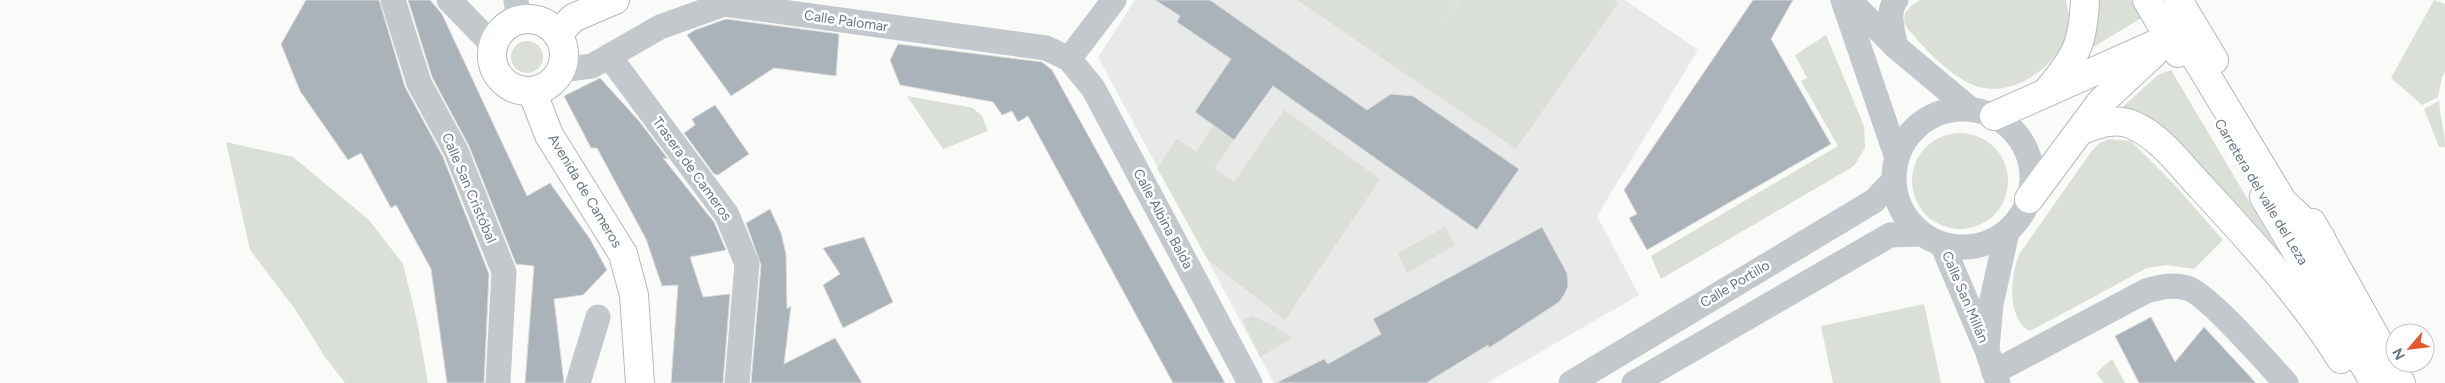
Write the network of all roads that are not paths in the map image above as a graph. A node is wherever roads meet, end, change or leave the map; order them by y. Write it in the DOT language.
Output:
graph roads {
  1 [pos="393,0"];
  2 [pos="449,0"];
  3 [pos="615,0"];
  4 [pos="1114,0"];
  5 [pos="1896,0"];
  6 [pos="2085,0"];
  7 [pos="2147,0"];
  8 [pos="2163,0"];
  9 [pos="2178,0"];
  10 [pos="1857,2"];
  11 [pos="518,10"];
  12 [pos="558,34"];
  13 [pos="2169,38"];
  14 [pos="493,45"];
  15 [pos="1896,47"];
  16 [pos="609,56"];
  17 [pos="1069,59"];
  18 [pos="561,70"];
  19 [pos="532,91"];
  20 [pos="2046,93"];
  21 [pos="1982,113"];
  22 [pos="2082,130"];
  23 [pos="1895,169"];
  24 [pos="2029,199"];
  25 [pos="2007,232"];
  26 [pos="2321,238"];
  27 [pos="1932,239"];
  28 [pos="598,317"];
  29 [pos="1993,368"];
  30 [pos="498,383"];
  31 [pos="578,383"];
  32 [pos="640,383"];
  33 [pos="737,383"];
  34 [pos="1250,383"];
  35 [pos="1571,383"];
  36 [pos="1634,383"];
  37 [pos="2286,383"];
  38 [pos="2357,383"];
  39 [pos="2376,383"];
  40 [pos="2402,383"];
  1 -- 30 [label="street, Calle San Cristóbal"];
  2 -- 14 [label="street"];
  3 -- 12 [label="main road"];
  4 -- 17 [label="street"];
  5 -- 15 [label="street"];
  6 -- 20 [label="main road"];
  7 -- 13 [label="main road, Carretera del valle del Leza"];
  8 -- 13 [label="main road"];
  9 -- 26 [label="main road, Carretera del valle del Leza"];
  10 -- 15 [label="street"];
  10 -- 23 [label="street"];
  11 -- 12 [label="main road"];
  11 -- 14 [label="main road"];
  12 -- 18 [label="main road"];
  13 -- 20 [label="main road"];
  13 -- 22 [label="main road"];
  13 -- 26 [label="main road"];
  13 -- 39 [label="main road, Carretera del valle del Leza"];
  14 -- 19 [label="main road"];
  15 -- 21 [label="street"];
  16 -- 17 [label="street, Calle Palomar"];
  16 -- 18 [label="street, Calle Palomar"];
  16 -- 33 [label="street, Trasera de Cameros"];
  17 -- 34 [label="street, Calle Albina Balda"];
  18 -- 19 [label="main road"];
  19 -- 32 [label="main road, Avenida de Cameros"];
  20 -- 21 [label="main road"];
  21 -- 23 [label="street"];
  21 -- 24 [label="street"];
  22 -- 24 [label="main road"];
  22 -- 38 [label="main road"];
  23 -- 27 [label="street"];
  23 -- 35 [label="street, Calle Portillo"];
  24 -- 25 [label="street"];
  25 -- 27 [label="street"];
  25 -- 29 [label="street, Calle San Millán"];
  26 -- 40 [label="main road, Carretera del valle del Leza"];
  27 -- 29 [label="street, Calle San Millán"];
  27 -- 36 [label="street"];
  28 -- 31 [label="street"];
  29 -- 37 [label="street"];
}
